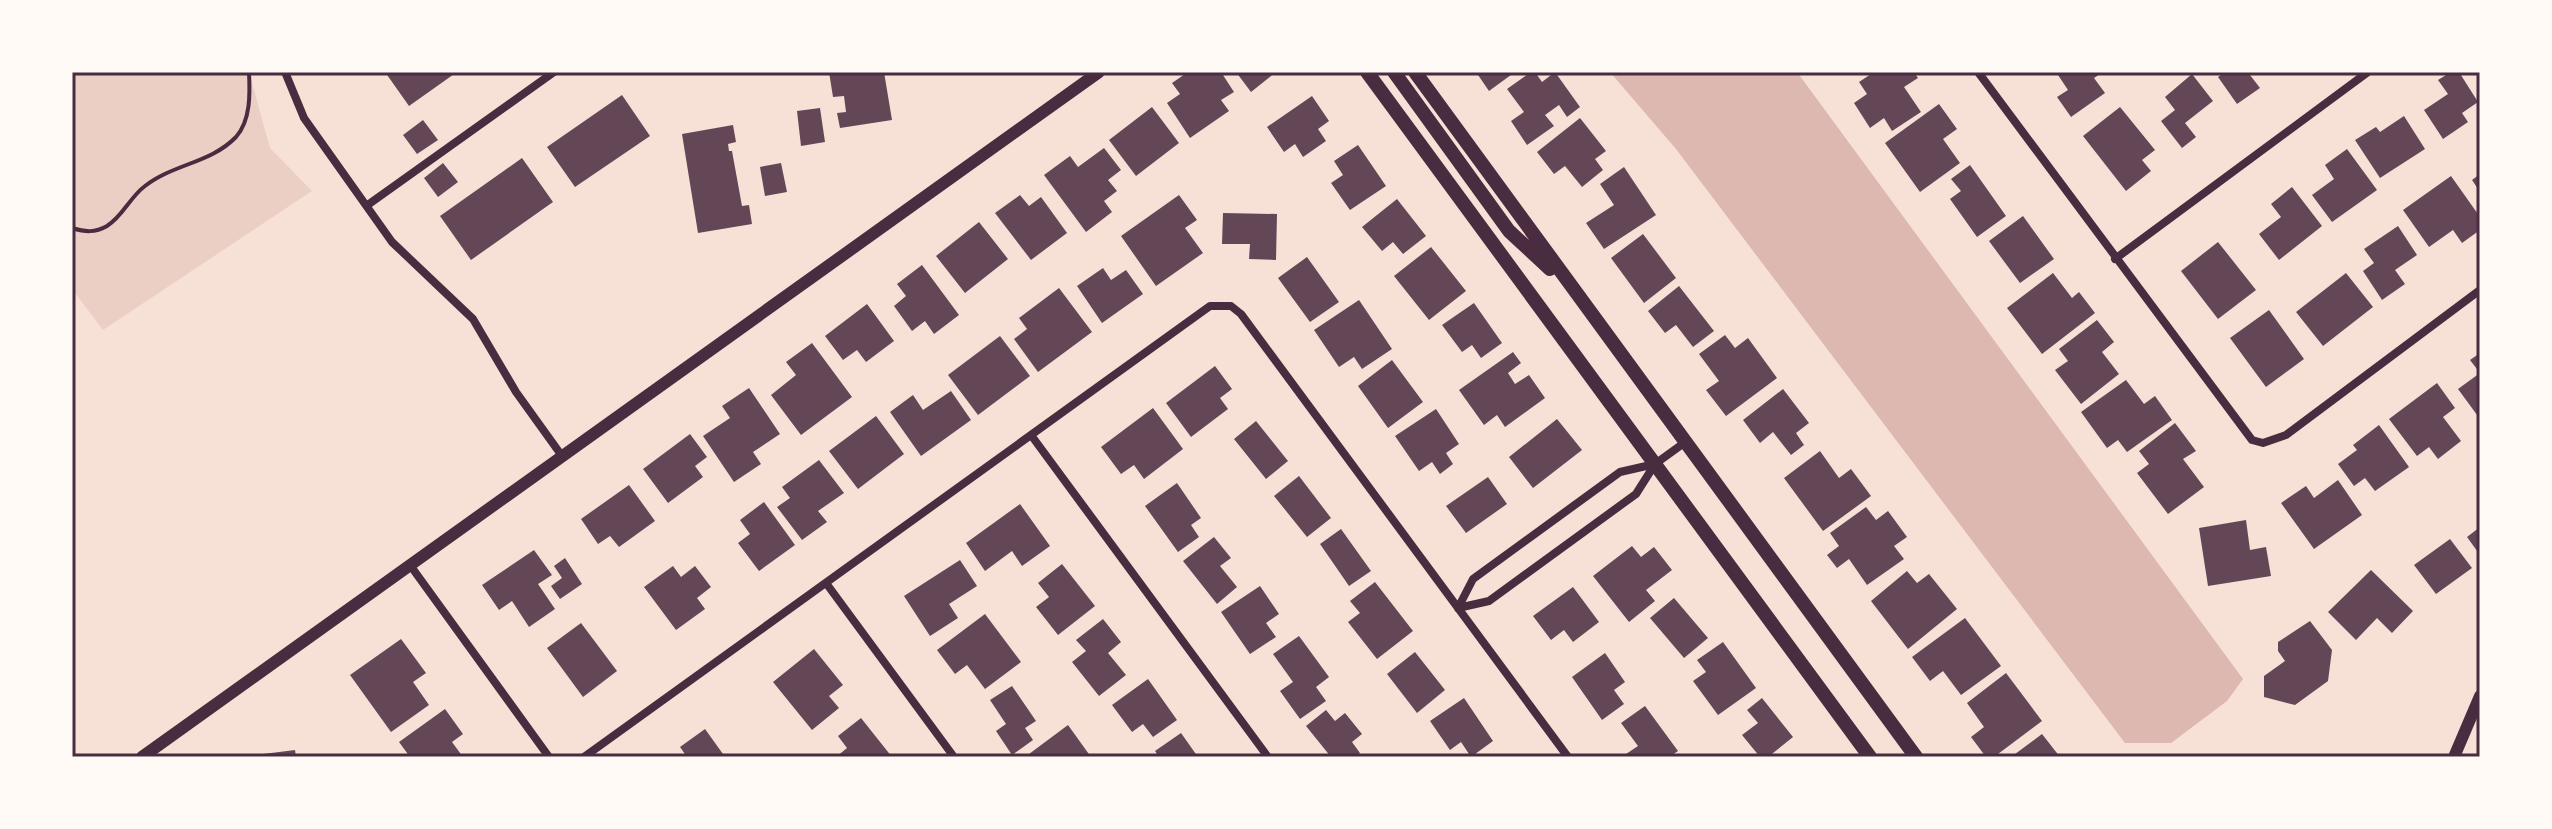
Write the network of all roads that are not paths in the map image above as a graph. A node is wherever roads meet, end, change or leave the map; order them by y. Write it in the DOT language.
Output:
graph roads {
  1 [pos="285,72"];
  2 [pos="554,72"];
  3 [pos="1099,72"];
  4 [pos="1367,72"];
  5 [pos="1394,72"];
  6 [pos="1415,72"];
  7 [pos="1978,72"];
  8 [pos="2368,72"];
  9 [pos="369,204"];
  10 [pos="2115,259"];
  11 [pos="2480,290"];
  12 [pos="1576,294"];
  13 [pos="1031,435"];
  14 [pos="1684,443"];
  15 [pos="562,456"];
  16 [pos="1655,464"];
  17 [pos="410,565"];
  18 [pos="826,583"];
  19 [pos="1458,608"];
  20 [pos="2480,696"];
  21 [pos="142,757"];
  22 [pos="549,757"];
  23 [pos="584,757"];
  24 [pos="954,757"];
  25 [pos="1268,757"];
  26 [pos="1568,757"];
  27 [pos="1870,757"];
  28 [pos="1916,757"];
  29 [pos="2454,757"];
  1 -- 9 [label="street"];
  2 -- 9 [label="street"];
  3 -- 15 [label="street"];
  4 -- 16 [label="main road"];
  5 -- 12 [label="main road"];
  6 -- 12 [label="main road"];
  7 -- 10 [label="street"];
  8 -- 10 [label="street"];
  9 -- 15 [label="street"];
  10 -- 11 [label="street"];
  12 -- 14 [label="main road"];
  13 -- 18 [label="street"];
  13 -- 19 [label="street"];
  13 -- 25 [label="street"];
  14 -- 16 [label="street"];
  14 -- 28 [label="main road"];
  15 -- 17 [label="street"];
  16 -- 19 [label="street"];
  16 -- 19 [label="street"];
  16 -- 27 [label="main road"];
  17 -- 21 [label="street"];
  17 -- 22 [label="street"];
  18 -- 23 [label="street"];
  18 -- 24 [label="street"];
  19 -- 26 [label="street"];
  20 -- 29 [label="street"];
}
